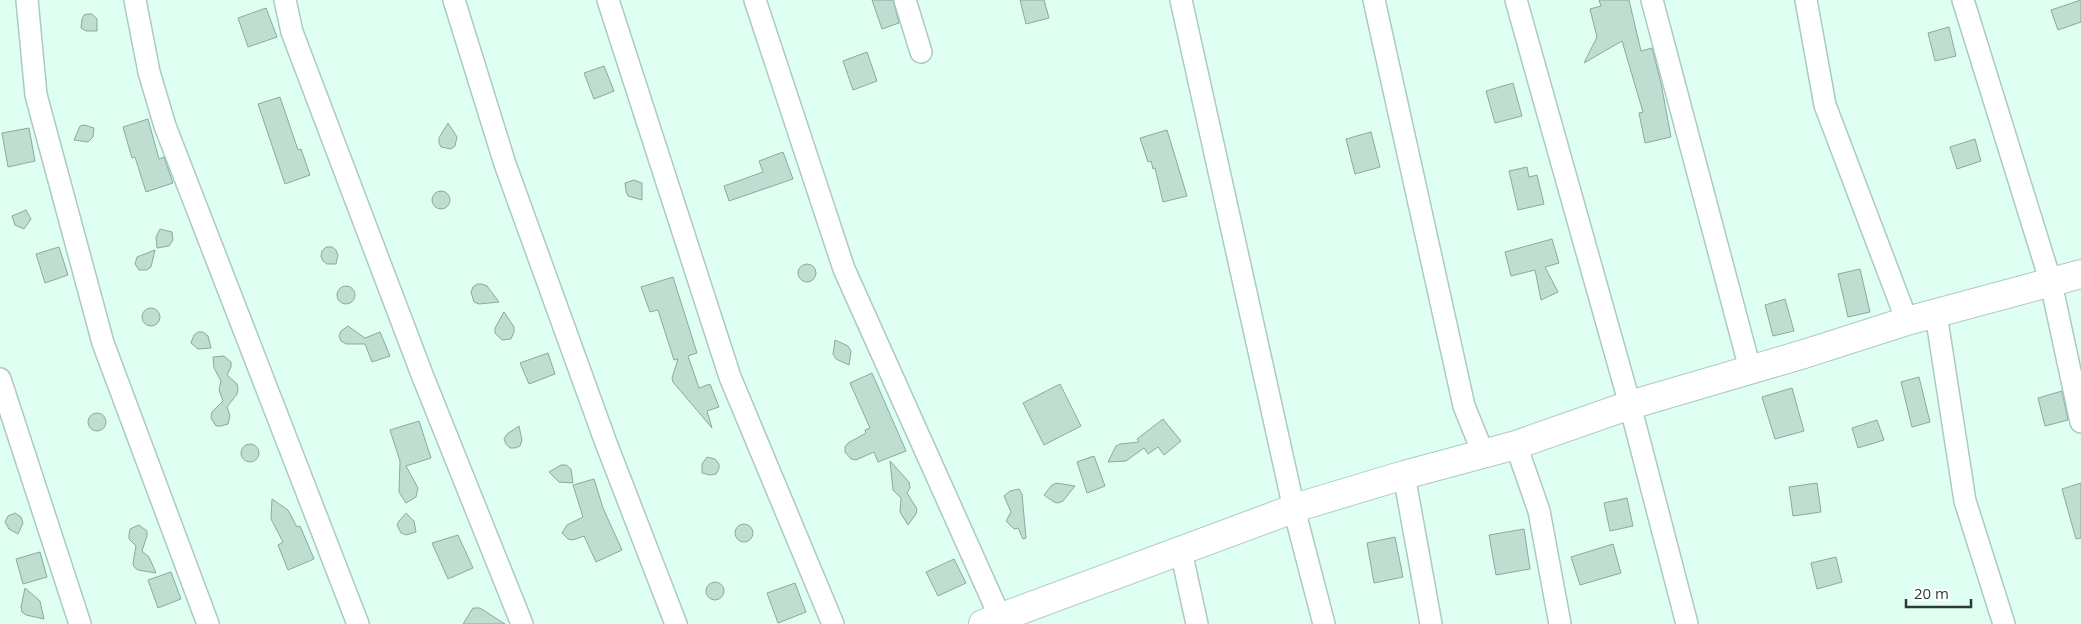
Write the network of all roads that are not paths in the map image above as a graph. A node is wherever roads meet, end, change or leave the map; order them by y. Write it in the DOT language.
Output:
graph roads {
  1 [pos="27,0"];
  2 [pos="135,0"];
  3 [pos="285,0"];
  4 [pos="454,0"];
  5 [pos="608,0"];
  6 [pos="755,0"];
  7 [pos="904,0"];
  8 [pos="1181,0"];
  9 [pos="1374,0"];
  10 [pos="1516,0"];
  11 [pos="1652,0"];
  12 [pos="1806,0"];
  13 [pos="1964,0"];
  14 [pos="921,52"];
  15 [pos="2081,274"];
  16 [pos="2051,283"];
  17 [pos="1936,314"];
  18 [pos="1906,321"];
  19 [pos="1750,369"];
  20 [pos="0,379"];
  21 [pos="1630,405"];
  22 [pos="2081,422"];
  23 [pos="1516,444"];
  24 [pos="1483,453"];
  25 [pos="1404,475"];
  26 [pos="1294,509"];
  27 [pos="1181,551"];
  28 [pos="992,621"];
  29 [pos="80,624"];
  30 [pos="208,624"];
  31 [pos="358,624"];
  32 [pos="522,624"];
  33 [pos="676,624"];
  34 [pos="833,624"];
  35 [pos="1197,624"];
  36 [pos="1324,624"];
  37 [pos="1431,624"];
  38 [pos="1560,624"];
  39 [pos="1688,624"];
  40 [pos="2004,624"];
  1 -- 30 [label="street"];
  2 -- 31 [label="street"];
  3 -- 32 [label="street"];
  4 -- 33 [label="street"];
  5 -- 34 [label="street"];
  6 -- 28 [label="street"];
  7 -- 14 [label="street"];
  8 -- 26 [label="street"];
  9 -- 24 [label="street"];
  10 -- 21 [label="street"];
  11 -- 19 [label="street"];
  12 -- 18 [label="street"];
  13 -- 16 [label="street"];
  15 -- 16 [label="street"];
  16 -- 17 [label="street"];
  16 -- 22 [label="street"];
  17 -- 18 [label="street"];
  17 -- 40 [label="street"];
  18 -- 19 [label="street"];
  19 -- 21 [label="street"];
  20 -- 29 [label="street"];
  21 -- 23 [label="street"];
  21 -- 39 [label="street"];
  23 -- 24 [label="street"];
  23 -- 38 [label="street"];
  24 -- 25 [label="street"];
  25 -- 26 [label="street"];
  25 -- 37 [label="street"];
  26 -- 27 [label="street"];
  26 -- 36 [label="street"];
  27 -- 28 [label="street"];
  27 -- 35 [label="street"];
}
